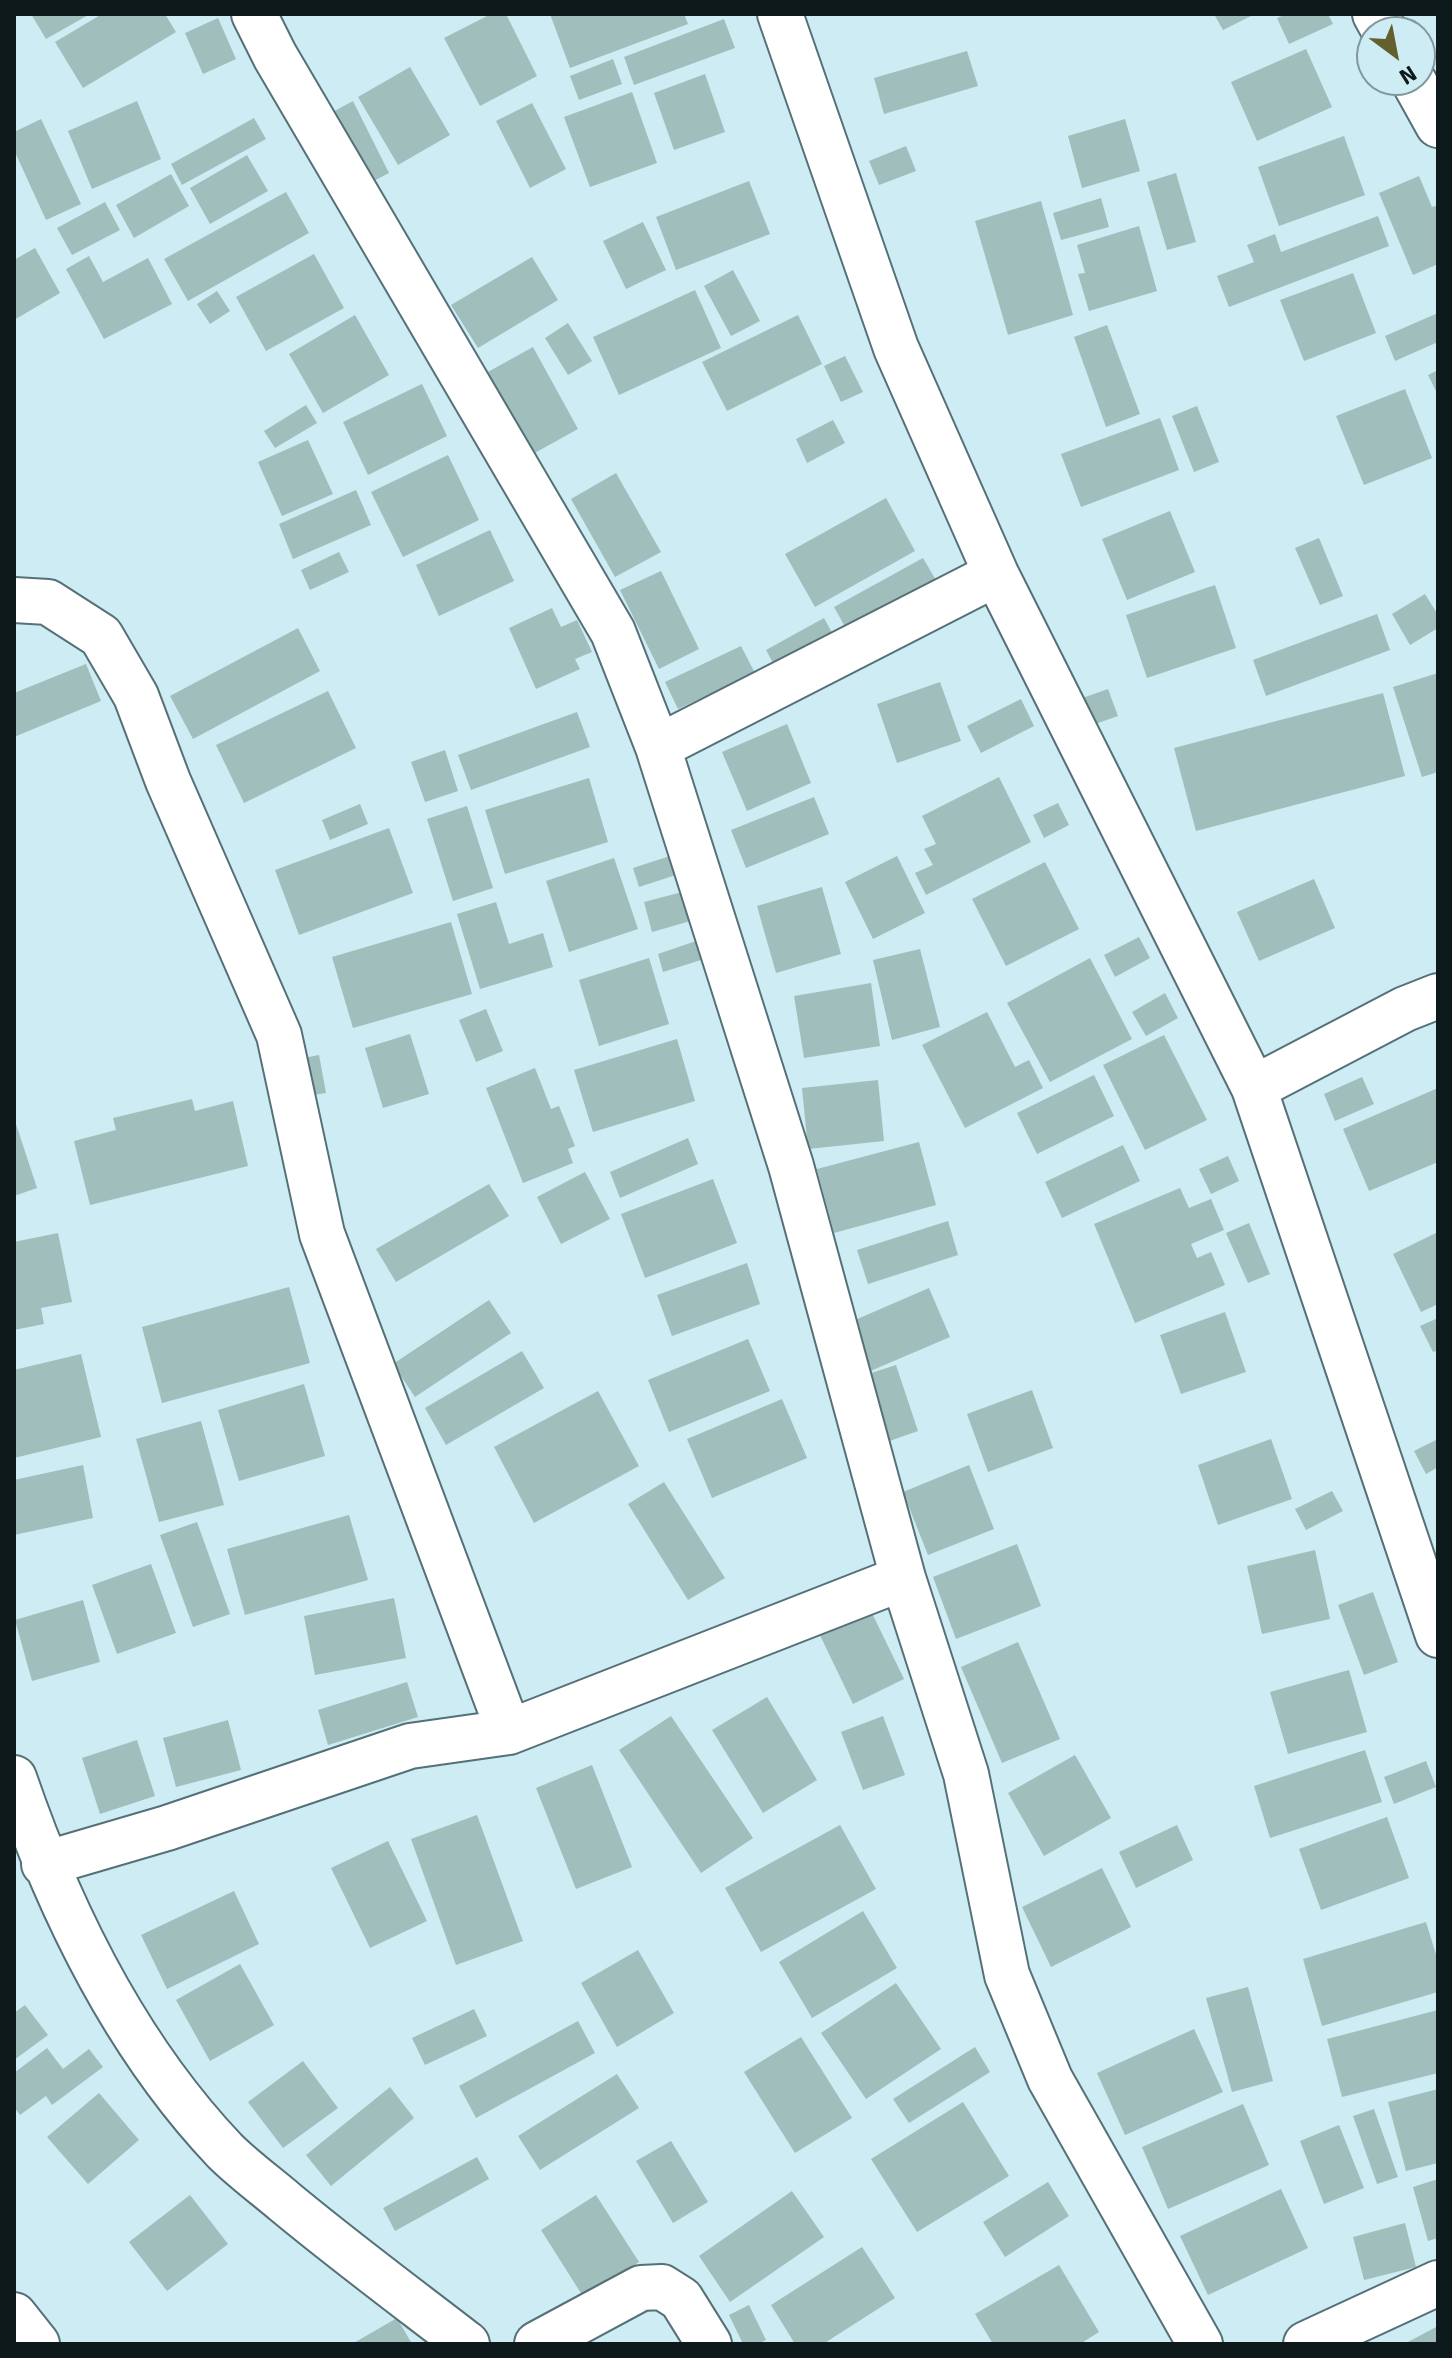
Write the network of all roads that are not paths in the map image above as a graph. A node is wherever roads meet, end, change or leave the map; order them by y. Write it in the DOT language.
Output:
graph roads {
  1 [pos="254,14"];
  2 [pos="780,14"];
  3 [pos="1422,96"];
  4 [pos="1438,125"];
  5 [pos="996,574"];
  6 [pos="14,600"];
  7 [pos="658,747"];
  8 [pos="1438,996"];
  9 [pos="1254,1088"];
  10 [pos="903,1578"];
  11 [pos="1438,1635"];
  12 [pos="509,1732"];
  13 [pos="14,1778"];
  14 [pos="44,1864"];
  15 [pos="1438,2283"];
  16 [pos="14,2315"];
  17 [pos="37,2344"];
  18 [pos="467,2344"];
  19 [pos="537,2344"];
  20 [pos="709,2344"];
  21 [pos="1200,2344"];
  22 [pos="1306,2344"];
  1 -- 7 [label="street"];
  2 -- 5 [label="street"];
  3 -- 4 [label="street"];
  5 -- 7 [label="street"];
  5 -- 9 [label="street"];
  6 -- 12 [label="street"];
  7 -- 10 [label="street"];
  8 -- 9 [label="street"];
  9 -- 11 [label="street"];
  10 -- 12 [label="street"];
  10 -- 21 [label="street"];
  12 -- 14 [label="street"];
  13 -- 14 [label="street"];
  14 -- 18 [label="street"];
  15 -- 22 [label="street"];
  16 -- 17 [label="street"];
  19 -- 20 [label="street"];
}
